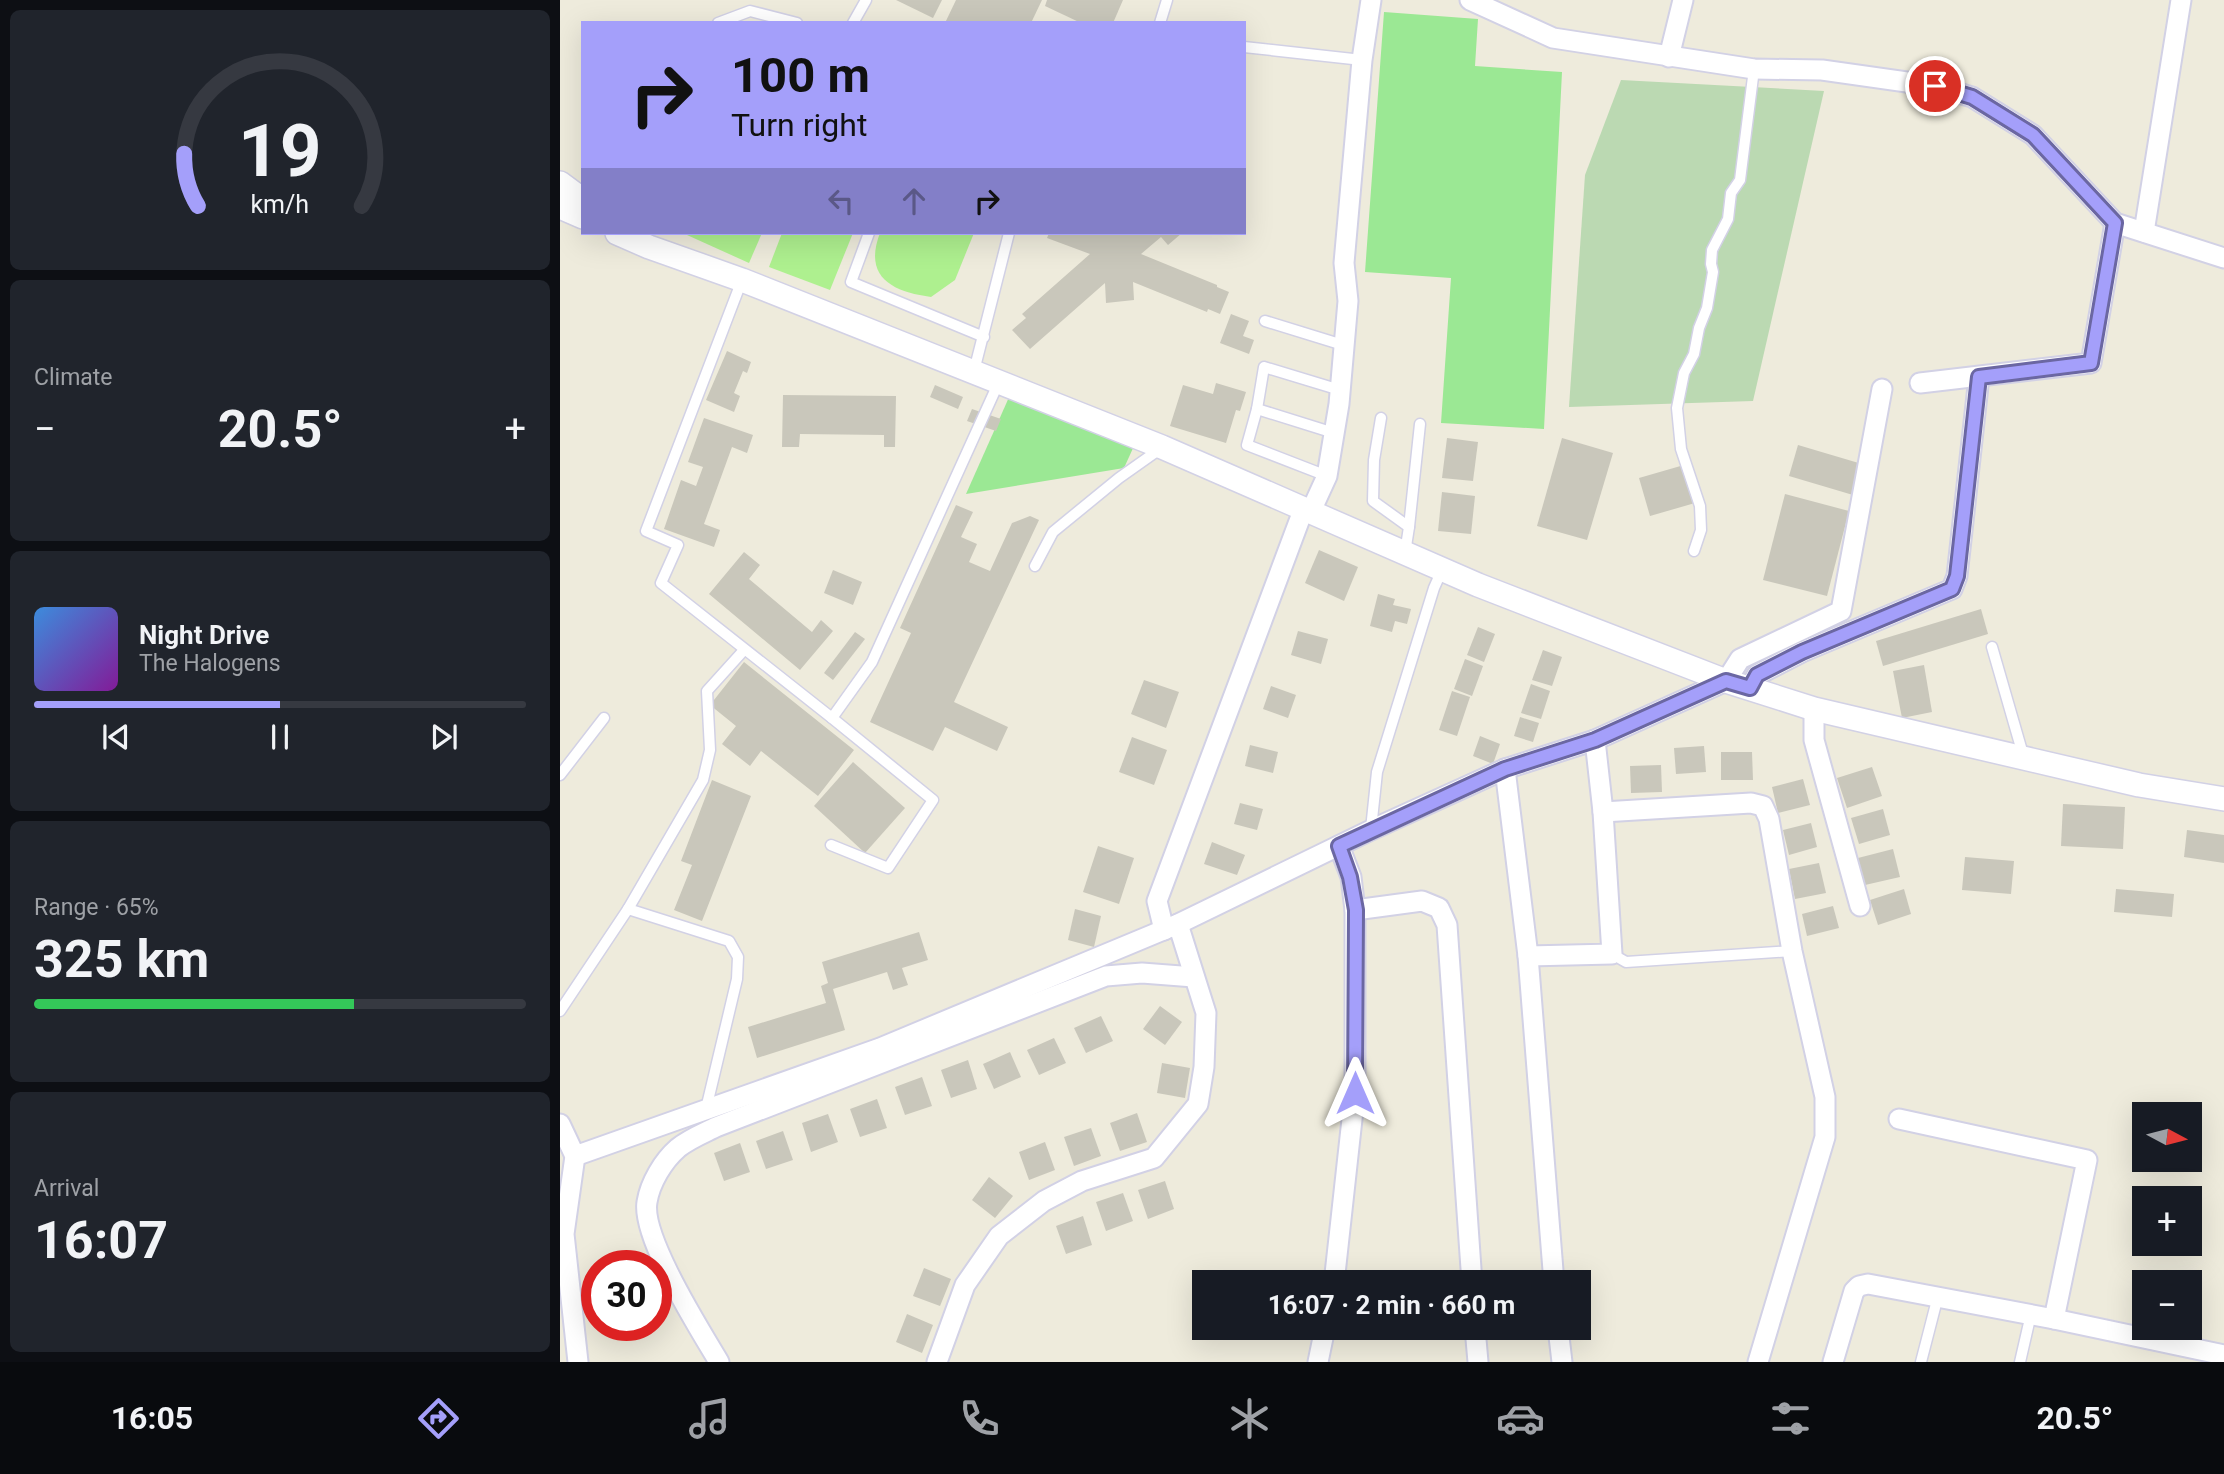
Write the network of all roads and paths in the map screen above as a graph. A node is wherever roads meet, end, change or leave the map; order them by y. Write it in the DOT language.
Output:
graph roads {
  1 [pos="866,0"];
  2 [pos="1167,0"];
  3 [pos="1371,0"];
  4 [pos="1469,0"];
  5 [pos="1682,0"];
  6 [pos="2181,0"];
  7 [pos="724,21"];
  8 [pos="789,21"];
  9 [pos="854,21"];
  10 [pos="1161,21"];
  11 [pos="1246,47"];
  12 [pos="1669,57"];
  13 [pos="1362,60"];
  14 [pos="1755,69"];
  15 [pos="560,183"];
  16 [pos="581,199"];
  17 [pos="560,207"];
  18 [pos="581,216"];
  19 [pos="2115,223"];
  20 [pos="2144,232"];
  21 [pos="627,235"];
  22 [pos="868,235"];
  23 [pos="1009,235"];
  24 [pos="651,240"];
  25 [pos="2224,258"];
  26 [pos="742,280"];
  27 [pos="1265,321"];
  28 [pos="984,337"];
  29 [pos="1343,345"];
  30 [pos="973,372"];
  31 [pos="1979,377"];
  32 [pos="1920,383"];
  33 [pos="998,384"];
  34 [pos="1882,389"];
  35 [pos="1340,390"];
  36 [pos="1257,409"];
  37 [pos="1381,418"];
  38 [pos="1420,424"];
  39 [pos="1334,433"];
  40 [pos="1162,447"];
  41 [pos="1327,476"];
  42 [pos="1307,510"];
  43 [pos="1409,527"];
  44 [pos="1694,551"];
  45 [pos="1405,553"];
  46 [pos="1035,566"];
  47 [pos="1442,570"];
  48 [pos="1992,647"];
  49 [pos="744,650"];
  50 [pos="1726,681"];
  51 [pos="1750,688"];
  52 [pos="1814,709"];
  53 [pos="604,718"];
  54 [pos="832,718"];
  55 [pos="1595,740"];
  56 [pos="2024,758"];
  57 [pos="1505,769"];
  58 [pos="560,775"];
  59 [pos="2224,799"];
  60 [pos="1603,812"];
  61 [pos="1371,830"];
  62 [pos="831,845"];
  63 [pos="1339,846"];
  64 [pos="1860,906"];
  65 [pos="628,909"];
  66 [pos="1356,910"];
  67 [pos="1171,927"];
  68 [pos="1792,951"];
  69 [pos="1612,954"];
  70 [pos="1528,956"];
  71 [pos="1194,977"];
  72 [pos="560,1011"];
  73 [pos="706,1109"];
  74 [pos="1899,1119"];
  75 [pos="560,1124"];
  76 [pos="575,1156"];
  77 [pos="1335,1270"];
  78 [pos="1471,1270"];
  79 [pos="1553,1270"];
  80 [pos="1938,1296"];
  81 [pos="2031,1314"];
  82 [pos="2054,1319"];
  83 [pos="1323,1340"];
  84 [pos="1476,1340"];
  85 [pos="1560,1340"];
  86 [pos="2224,1355"];
  87 [pos="578,1362"];
  88 [pos="719,1362"];
  89 [pos="937,1362"];
  90 [pos="1318,1362"];
  91 [pos="1478,1362"];
  92 [pos="1562,1362"];
  93 [pos="1758,1362"];
  94 [pos="1833,1362"];
  95 [pos="1921,1362"];
  96 [pos="2020,1362"];
  1 -- 9 [label="lane"];
  2 -- 10 [label="lane"];
  3 -- 13 [label="street"];
  4 -- 12 [label="street"];
  5 -- 12 [label="street"];
  6 -- 20 [label="street"];
  7 -- 8 [label="lane"];
  11 -- 13 [label="lane"];
  12 -- 14 [label="street"];
  13 -- 29 [label="street"];
  14 -- 19 [label="street"];
  14 -- 44 [label="lane"];
  15 -- 16 [label="street"];
  17 -- 18 [label="street"];
  19 -- 20 [label="street"];
  19 -- 31 [label="street"];
  20 -- 25 [label="street"];
  21 -- 24 [label="street"];
  22 -- 28 [label="lane"];
  23 -- 28 [label="lane"];
  24 -- 26 [label="street"];
  26 -- 30 [label="street"];
  26 -- 49 [label="lane"];
  27 -- 29 [label="lane"];
  28 -- 30 [label="lane"];
  29 -- 35 [label="street"];
  30 -- 33 [label="street"];
  31 -- 32 [label="street"];
  31 -- 51 [label="street"];
  33 -- 40 [label="street"];
  33 -- 54 [label="lane"];
  34 -- 50 [label="street"];
  35 -- 36 [label="lane"];
  35 -- 39 [label="street"];
  36 -- 39 [label="lane"];
  36 -- 41 [label="lane"];
  37 -- 43 [label="lane"];
  38 -- 43 [label="lane"];
  39 -- 41 [label="street"];
  40 -- 42 [label="street"];
  40 -- 46 [label="lane"];
  41 -- 42 [label="street"];
  42 -- 45 [label="street"];
  42 -- 67 [label="street"];
  43 -- 45 [label="lane"];
  45 -- 47 [label="street"];
  47 -- 50 [label="street"];
  47 -- 61 [label="lane"];
  48 -- 56 [label="lane"];
  49 -- 54 [label="lane"];
  49 -- 65 [label="lane"];
  50 -- 51 [label="street"];
  50 -- 55 [label="street"];
  51 -- 52 [label="street"];
  52 -- 56 [label="street"];
  52 -- 64 [label="street"];
  53 -- 58 [label="lane"];
  54 -- 62 [label="lane"];
  55 -- 57 [label="street"];
  55 -- 60 [label="street"];
  56 -- 59 [label="street"];
  57 -- 61 [label="street"];
  57 -- 70 [label="street"];
  60 -- 68 [label="street"];
  60 -- 69 [label="street"];
  61 -- 63 [label="street"];
  63 -- 66 [label="street"];
  63 -- 67 [label="street"];
  65 -- 72 [label="lane"];
  65 -- 73 [label="lane"];
  66 -- 77 [label="street"];
  66 -- 78 [label="street"];
  67 -- 71 [label="street"];
  67 -- 73 [label="street"];
  68 -- 69 [label="lane"];
  68 -- 93 [label="street"];
  69 -- 70 [label="street"];
  70 -- 79 [label="street"];
  71 -- 88 [label="street"];
  71 -- 89 [label="street"];
  73 -- 76 [label="street"];
  74 -- 82 [label="street"];
  75 -- 76 [label="street"];
  76 -- 87 [label="street"];
  80 -- 81 [label="street"];
  80 -- 94 [label="street"];
  80 -- 95 [label="lane"];
  81 -- 82 [label="street"];
  81 -- 96 [label="lane"];
  82 -- 86 [label="street"];
  83 -- 90 [label="street"];
  84 -- 91 [label="street"];
  85 -- 92 [label="street"];
}
